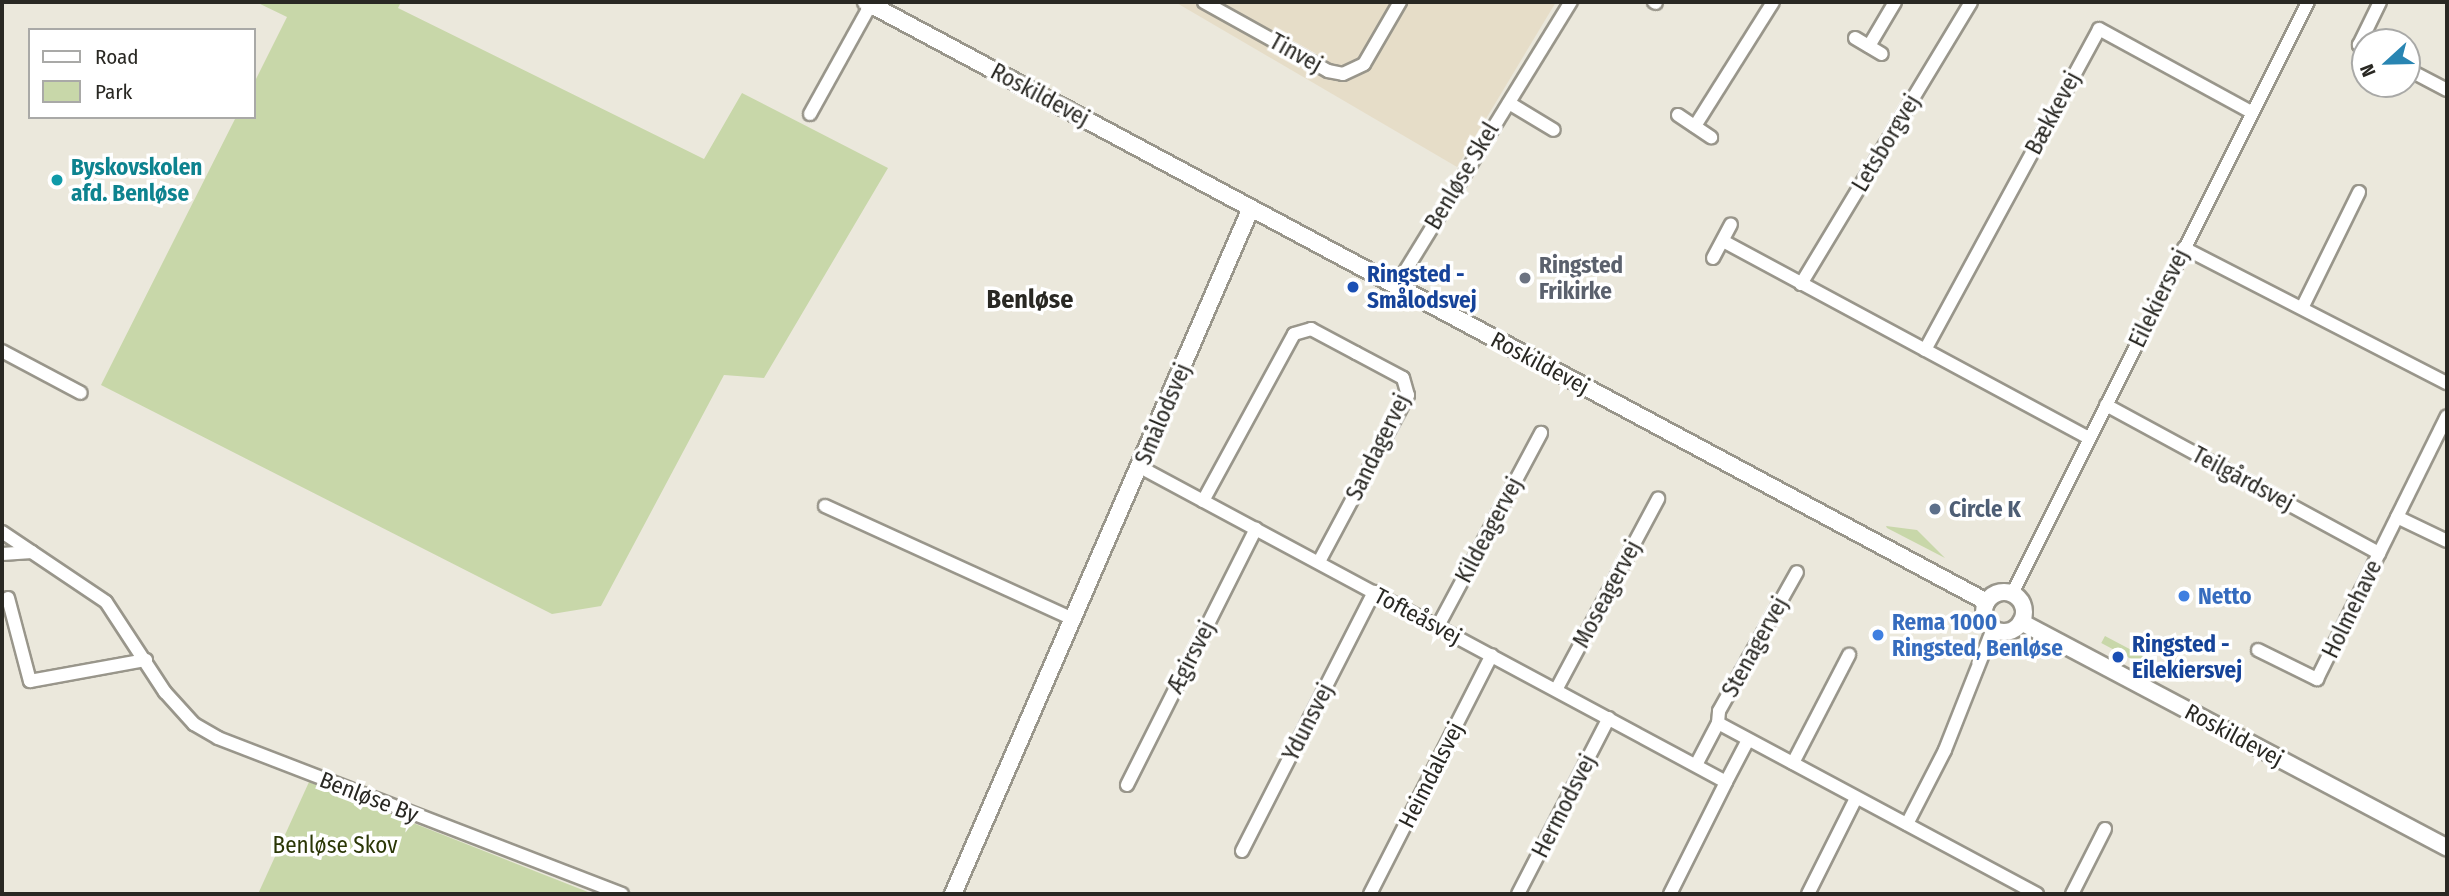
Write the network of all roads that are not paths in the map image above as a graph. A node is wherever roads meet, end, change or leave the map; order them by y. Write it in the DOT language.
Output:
graph roads {
  1 [pos="1204,2"];
  2 [pos="1400,2"];
  3 [pos="1571,2"];
  4 [pos="1773,2"];
  5 [pos="1895,2"];
  6 [pos="1971,2"];
  7 [pos="2308,2"];
  8 [pos="2380,2"];
  9 [pos="869,3"];
  10 [pos="2367,28"];
  11 [pos="1856,38"];
  12 [pos="1869,46"];
  13 [pos="1882,54"];
  14 [pos="2421,76"];
  15 [pos="2447,90"];
  16 [pos="1509,103"];
  17 [pos="2251,112"];
  18 [pos="810,114"];
  19 [pos="1678,115"];
  20 [pos="1695,126"];
  21 [pos="1554,130"];
  22 [pos="1711,137"];
  23 [pos="2359,192"];
  24 [pos="1251,208"];
  25 [pos="1731,224"];
  26 [pos="1723,241"];
  27 [pos="2184,248"];
  28 [pos="1713,258"];
  29 [pos="1801,284"];
  30 [pos="1396,286"];
  31 [pos="2303,306"];
  32 [pos="1925,350"];
  33 [pos="2,351"];
  34 [pos="2447,383"];
  35 [pos="81,393"];
  36 [pos="2106,405"];
  37 [pos="2447,416"];
  38 [pos="1541,433"];
  39 [pos="2089,438"];
  40 [pos="1140,467"];
  41 [pos="1658,499"];
  42 [pos="1203,501"];
  43 [pos="825,506"];
  44 [pos="2397,517"];
  45 [pos="1256,529"];
  46 [pos="2,536"];
  47 [pos="2447,541"];
  48 [pos="32,552"];
  49 [pos="2379,553"];
  50 [pos="2,554"];
  51 [pos="1319,562"];
  52 [pos="1797,572"];
  53 [pos="1374,592"];
  54 [pos="2012,594"];
  55 [pos="8,598"];
  56 [pos="1987,602"];
  57 [pos="1073,619"];
  58 [pos="2021,622"];
  59 [pos="1438,626"];
  60 [pos="1993,629"];
  61 [pos="2258,650"];
  62 [pos="1492,655"];
  63 [pos="1849,655"];
  64 [pos="146,660"];
  65 [pos="1556,690"];
  66 [pos="1609,718"];
  67 [pos="1718,723"];
  68 [pos="1748,740"];
  69 [pos="1793,763"];
  70 [pos="1696,765"];
  71 [pos="1726,782"];
  72 [pos="1126,785"];
  73 [pos="1856,798"];
  74 [pos="1907,824"];
  75 [pos="2105,829"];
  76 [pos="2447,848"];
  77 [pos="1242,851"];
  78 [pos="622,894"];
  79 [pos="953,894"];
  80 [pos="1370,894"];
  81 [pos="1518,894"];
  82 [pos="1670,894"];
  83 [pos="1808,894"];
  84 [pos="2037,894"];
  85 [pos="2073,894"];
  1 -- 2 [label="street, Tinvej"];
  3 -- 16 [label="street, Benløse Skel"];
  4 -- 20 [label="street"];
  5 -- 12 [label="street"];
  6 -- 29 [label="street, Letsborgvej"];
  7 -- 17 [label="street, Eilekiersvej"];
  8 -- 10 [label="street"];
  9 -- 18 [label="street, Roskildevej"];
  9 -- 24 [label="street, Roskildevej"];
  11 -- 12 [label="street"];
  12 -- 13 [label="street"];
  14 -- 15 [label="street"];
  16 -- 21 [label="street, Benløse Skel"];
  16 -- 30 [label="street, Benløse Skel"];
  17 -- 27 [label="street, Eilekiersvej"];
  17 -- 32 [label="street, Bækkevej"];
  19 -- 20 [label="street"];
  20 -- 22 [label="street"];
  23 -- 31 [label="street"];
  24 -- 30 [label="street, Roskildevej"];
  24 -- 40 [label="street, Smålodsvej"];
  25 -- 26 [label="street"];
  26 -- 28 [label="street"];
  26 -- 29 [label="street"];
  27 -- 31 [label="street"];
  27 -- 36 [label="street, Eilekiersvej"];
  29 -- 32 [label="street"];
  30 -- 56 [label="street, Roskildevej"];
  31 -- 34 [label="street"];
  32 -- 39 [label="street"];
  33 -- 35 [label="street"];
  36 -- 39 [label="street, Eilekiersvej"];
  36 -- 49 [label="street, Teilgårdsvej"];
  37 -- 44 [label="street, Holmehave"];
  38 -- 59 [label="street, Kildeagervej"];
  39 -- 54 [label="street, Eilekiersvej"];
  40 -- 42 [label="street, Tofteåsvej"];
  40 -- 57 [label="street, Smålodsvej"];
  41 -- 65 [label="street, Moseagervej"];
  42 -- 45 [label="street, Tofteåsvej"];
  42 -- 51 [label="street, Sandagervej"];
  43 -- 57 [label="street"];
  44 -- 47 [label="street"];
  44 -- 49 [label="street, Holmehave"];
  45 -- 51 [label="street, Tofteåsvej"];
  45 -- 72 [label="street, Ægirsvej"];
  46 -- 48 [label="street, Benløse By"];
  48 -- 50 [label="street"];
  48 -- 64 [label="street, Benløse By"];
  49 -- 61 [label="street, Holmehave"];
  51 -- 53 [label="street, Tofteåsvej"];
  52 -- 67 [label="street, Stenagervej"];
  53 -- 59 [label="street, Tofteåsvej"];
  53 -- 77 [label="street, Ydunsvej"];
  54 -- 56 [label="street"];
  54 -- 58 [label="street"];
  55 -- 64 [label="street"];
  56 -- 60 [label="street"];
  57 -- 79 [label="street, Smålodsvej"];
  58 -- 60 [label="street"];
  58 -- 76 [label="street, Roskildevej"];
  59 -- 62 [label="street, Tofteåsvej"];
  60 -- 74 [label="street"];
  62 -- 65 [label="street, Tofteåsvej"];
  62 -- 80 [label="street, Heimdalsvej"];
  63 -- 69 [label="street"];
  64 -- 78 [label="street, Benløse By"];
  65 -- 66 [label="street, Tofteåsvej"];
  66 -- 70 [label="street, Tofteåsvej"];
  66 -- 81 [label="street, Hermodsvej"];
  67 -- 68 [label="street"];
  67 -- 70 [label="street"];
  68 -- 69 [label="street"];
  68 -- 71 [label="street"];
  69 -- 73 [label="street"];
  70 -- 71 [label="street, Tofteåsvej"];
  71 -- 82 [label="street"];
  73 -- 74 [label="street"];
  73 -- 83 [label="street"];
  74 -- 84 [label="street"];
  75 -- 85 [label="street"];
}
